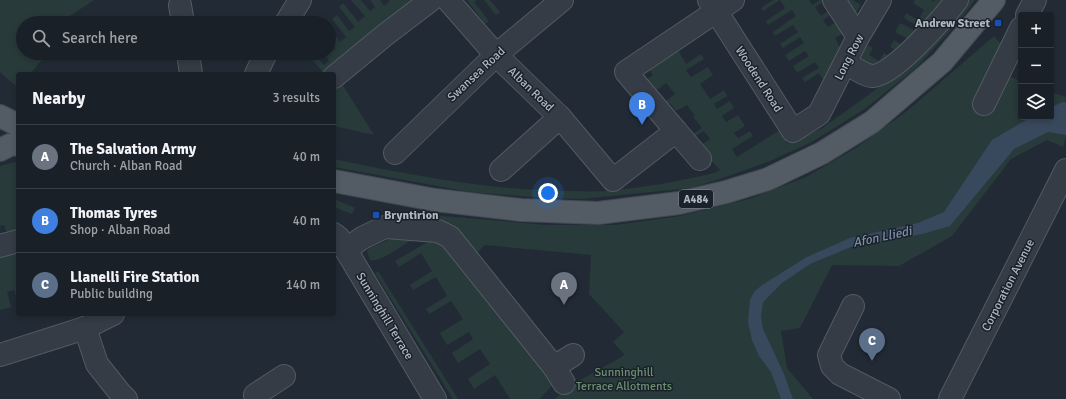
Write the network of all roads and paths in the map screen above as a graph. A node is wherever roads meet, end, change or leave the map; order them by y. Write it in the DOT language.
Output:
graph roads {
  1 [pos="300,0"];
  2 [pos="431,0"];
  3 [pos="448,0"];
  4 [pos="562,0"];
  5 [pos="834,0"];
  6 [pos="880,0"];
  7 [pos="957,0"];
  8 [pos="994,0"];
  9 [pos="1035,0"];
  10 [pos="720,4"];
  11 [pos="1029,12"];
  12 [pos="290,16"];
  13 [pos="1018,34"];
  14 [pos="858,37"];
  15 [pos="496,55"];
  16 [pos="189,60"];
  17 [pos="263,60"];
  18 [pos="845,63"];
  19 [pos="191,72"];
  20 [pos="257,72"];
  21 [pos="336,75"];
  22 [pos="984,104"];
  23 [pos="819,114"];
  24 [pos="0,116"];
  25 [pos="560,117"];
  26 [pos="16,124"];
  27 [pos="676,131"];
  28 [pos="16,144"];
  29 [pos="0,150"];
  30 [pos="395,153"];
  31 [pos="700,159"];
  32 [pos="501,170"];
  33 [pos="1066,170"];
  34 [pos="336,181"];
  35 [pos="1059,201"];
  36 [pos="340,242"];
  37 [pos="853,306"];
  38 [pos="109,316"];
  39 [pos="85,328"];
  40 [pos="573,355"];
  41 [pos="0,365"];
  42 [pos="126,399"];
  43 [pos="435,399"];
  44 [pos="889,399"];
  45 [pos="950,399"];
  1 -- 12 [label="street"];
  2 -- 21 [label="street"];
  3 -- 15 [label="street, Alban Road"];
  4 -- 15 [label="street, Swansea Road"];
  5 -- 14 [label="street"];
  6 -- 14 [label="street, Long Row"];
  7 -- 18 [label="street"];
  8 -- 34 [label="main road, A484"];
  9 -- 11 [label="street"];
  10 -- 23 [label="street, Woodend Road"];
  10 -- 27 [label="street"];
  13 -- 22 [label="street"];
  14 -- 18 [label="street, Long Row"];
  15 -- 25 [label="street, Alban Road"];
  15 -- 30 [label="street, Swansea Road"];
  16 -- 19 [label="street"];
  17 -- 20 [label="street"];
  18 -- 23 [label="street, Long Row"];
  24 -- 26 [label="main road"];
  25 -- 27 [label="street, Alban Road"];
  25 -- 32 [label="street"];
  27 -- 31 [label="street"];
  28 -- 29 [label="main road"];
  33 -- 35 [label="street, Corporation Avenue"];
  35 -- 45 [label="street, Corporation Avenue"];
  36 -- 40 [label="street"];
  36 -- 43 [label="street, Sunninghill Terrace"];
  37 -- 44 [label="street"];
  38 -- 39 [label="street"];
  39 -- 41 [label="street"];
  39 -- 42 [label="street"];
}
